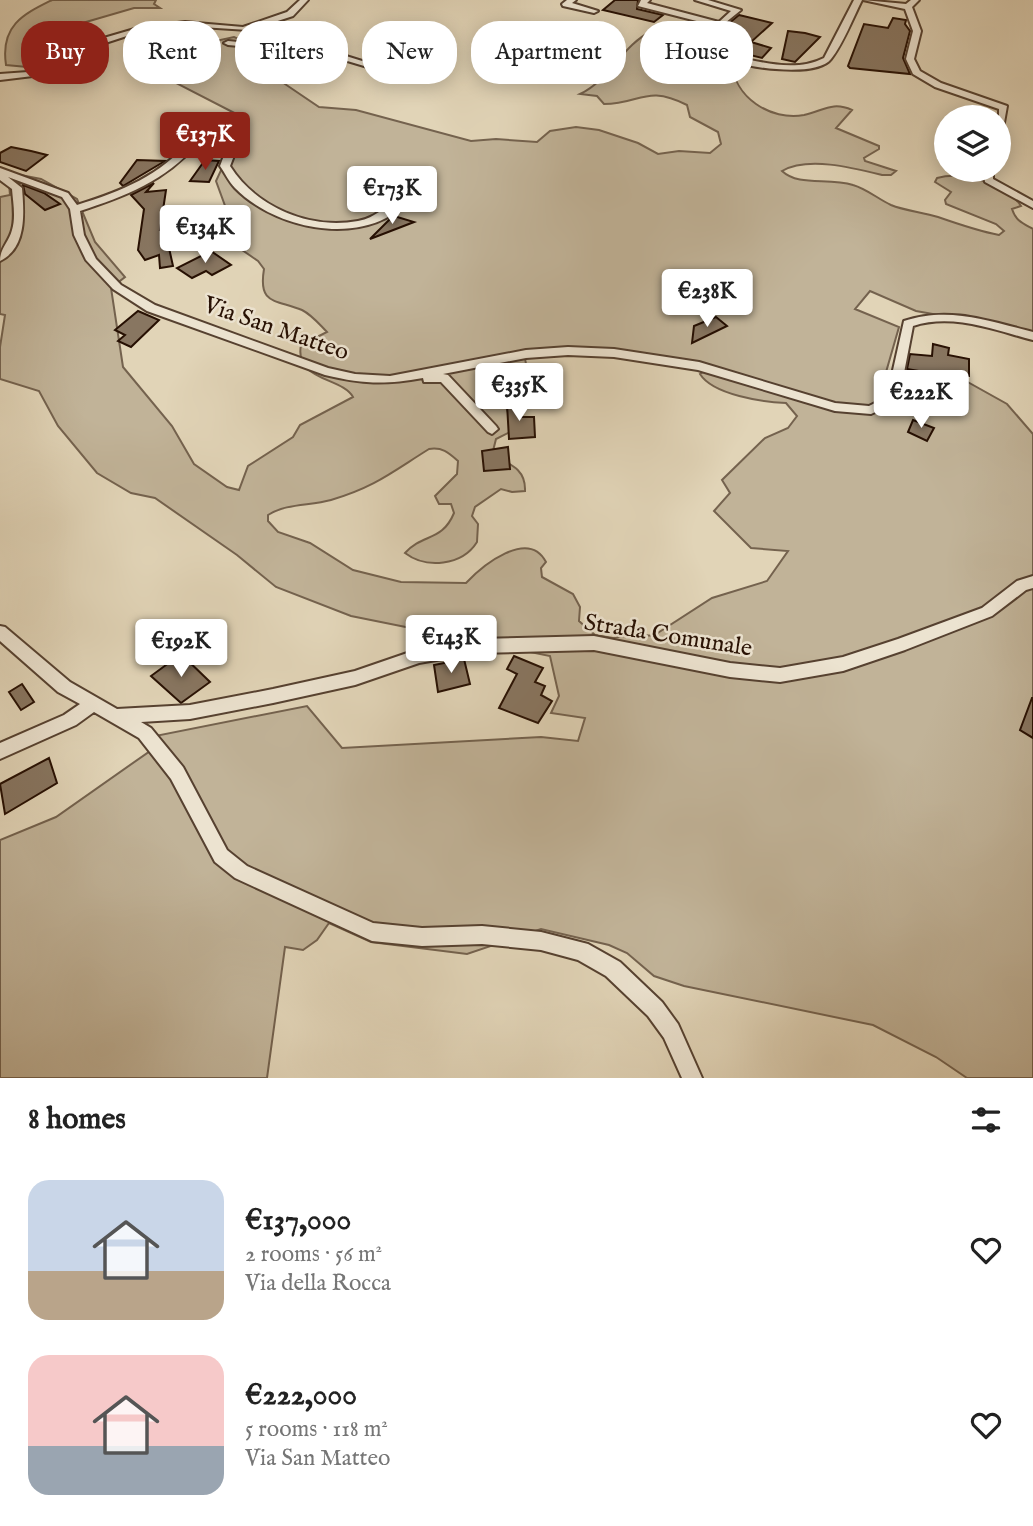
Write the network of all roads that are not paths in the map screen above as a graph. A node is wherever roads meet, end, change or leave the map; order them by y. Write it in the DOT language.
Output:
graph roads {
  1 [pos="298,0"];
  2 [pos="304,0"];
  3 [pos="572,0"];
  4 [pos="646,0"];
  5 [pos="699,0"];
  6 [pos="858,0"];
  7 [pos="867,0"];
  8 [pos="915,0"];
  9 [pos="908,7"];
  10 [pos="294,11"];
  11 [pos="594,11"];
  12 [pos="267,21"];
  13 [pos="235,28"];
  14 [pos="228,43"];
  15 [pos="235,44"];
  16 [pos="753,61"];
  17 [pos="0,78"];
  18 [pos="995,105"];
  19 [pos="0,173"];
  20 [pos="992,182"];
  21 [pos="419,205"];
  22 [pos="1033,205"];
  23 [pos="75,209"];
  24 [pos="0,258"];
  25 [pos="1033,336"];
  26 [pos="390,380"];
  27 [pos="492,429"];
  28 [pos="1033,582"];
  29 [pos="0,632"];
  30 [pos="92,705"];
  31 [pos="117,716"];
  32 [pos="0,751"];
  33 [pos="692,1078"];
  1 -- 10 [label="street"];
  2 -- 10 [label="street"];
  3 -- 11 [label="street"];
  4 -- 5 [label="street"];
  6 -- 16 [label="street"];
  7 -- 9 [label="street"];
  8 -- 9 [label="street"];
  9 -- 18 [label="street"];
  10 -- 12 [label="street"];
  13 -- 17 [label="street"];
  14 -- 15 [label="street"];
  19 -- 23 [label="street"];
  19 -- 24 [label="street"];
  20 -- 22 [label="street"];
  21 -- 23 [label="street"];
  23 -- 26 [label="street, Via San Matteo"];
  25 -- 26 [label="street, Via San Matteo"];
  26 -- 27 [label="street"];
  28 -- 31 [label="street, Strada Comunale"];
  29 -- 30 [label="street"];
  30 -- 31 [label="street"];
  30 -- 32 [label="street"];
  31 -- 33 [label="street"];
}
